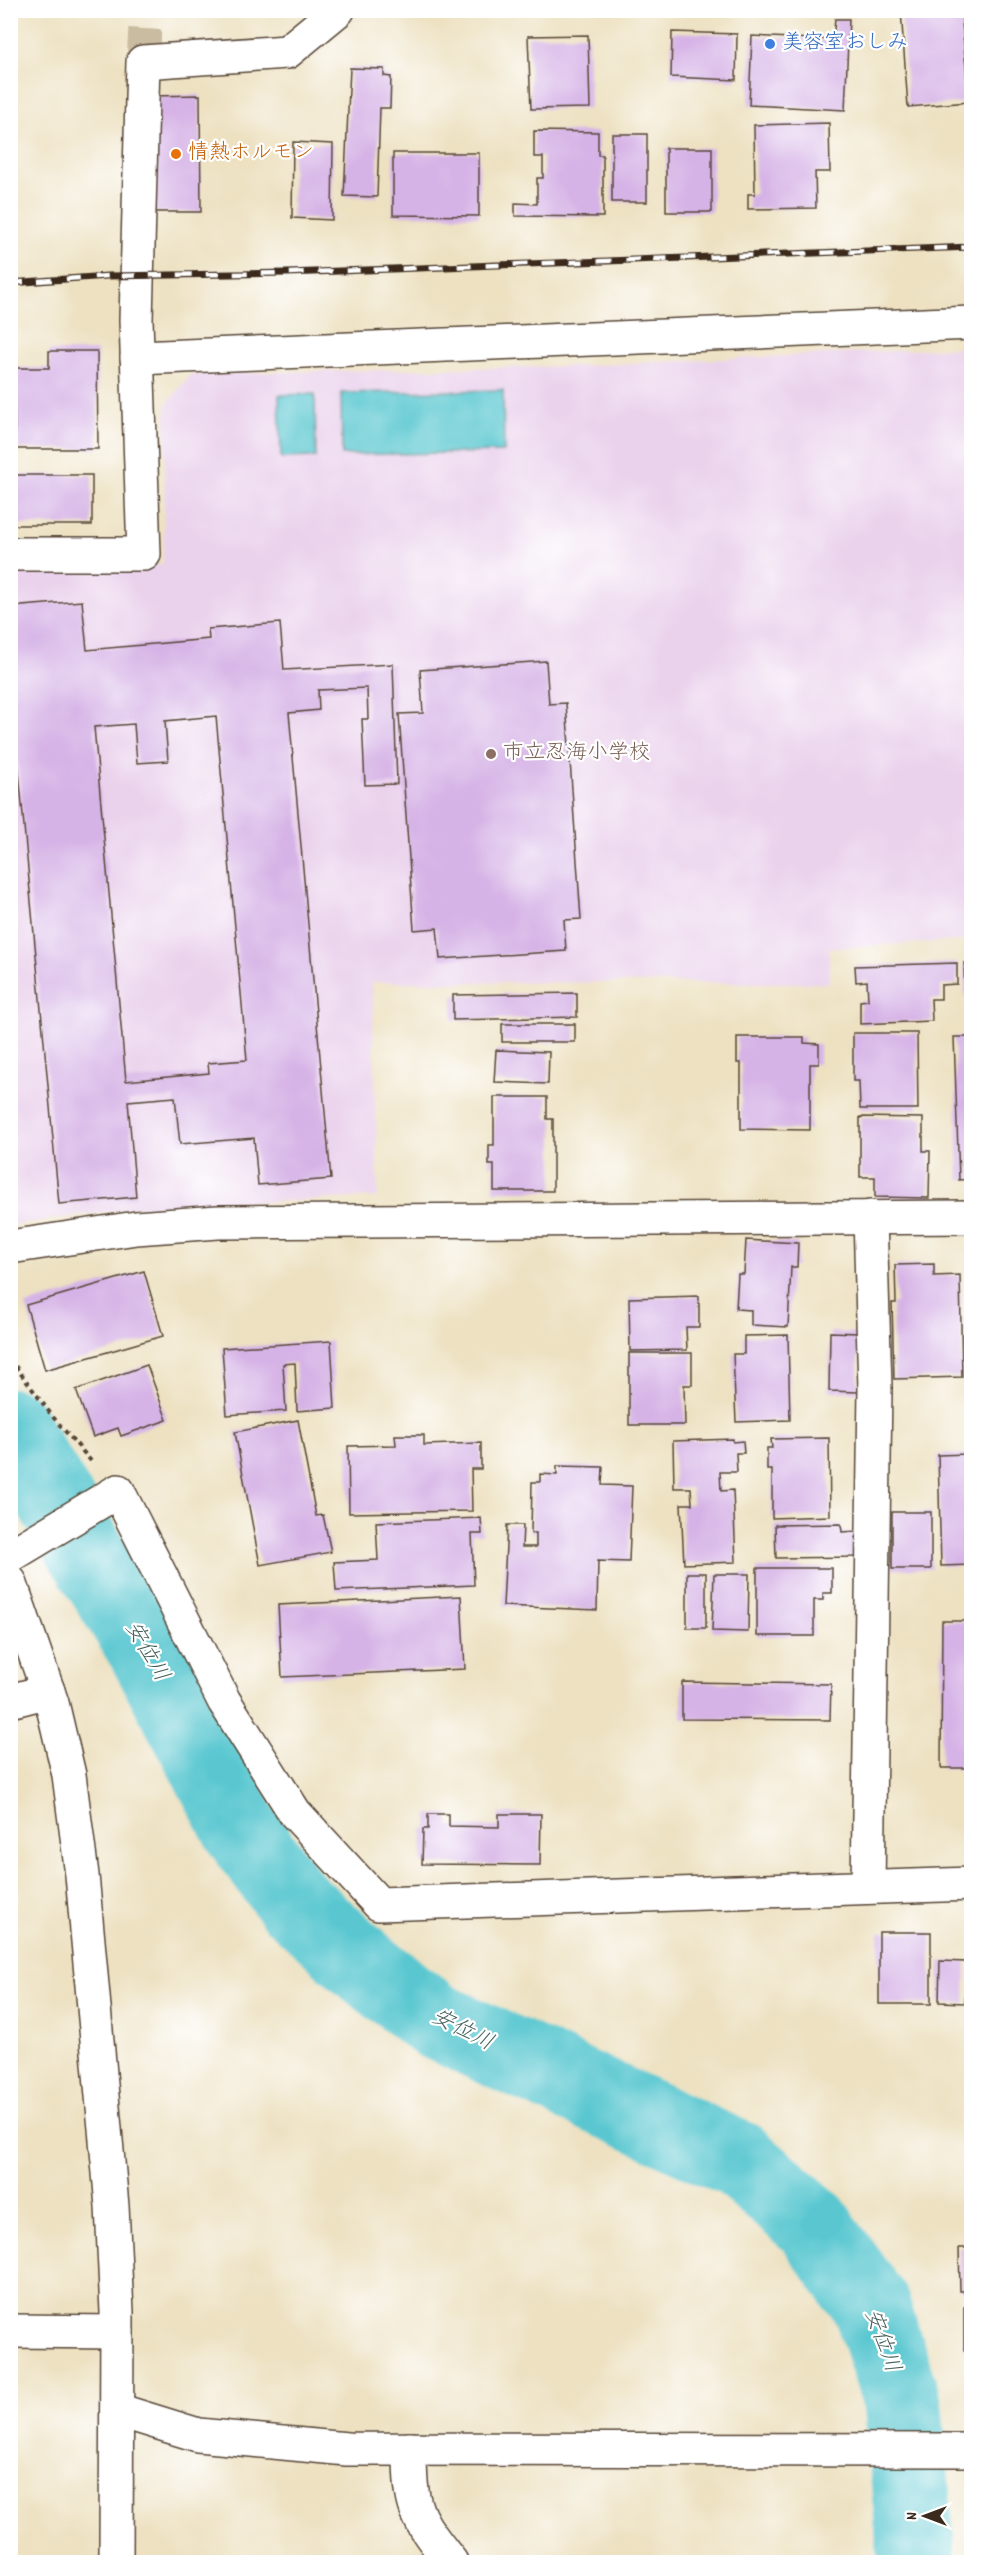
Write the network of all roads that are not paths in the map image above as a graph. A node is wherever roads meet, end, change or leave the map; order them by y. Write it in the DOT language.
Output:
graph roads {
  1 [pos="338,10"];
  2 [pos="972,324"];
  3 [pos="137,358"];
  4 [pos="10,555"];
  5 [pos="870,1217"];
  6 [pos="972,1217"];
  7 [pos="10,1247"];
  8 [pos="16,1552"];
  9 [pos="10,1582"];
  10 [pos="48,1691"];
  11 [pos="10,1701"];
  12 [pos="972,1884"];
  13 [pos="868,1887"];
  14 [pos="10,2331"];
  15 [pos="117,2332"];
  16 [pos="117,2410"];
  17 [pos="410,2449"];
  18 [pos="964,2450"];
  19 [pos="116,2562"];
  20 [pos="451,2562"];
  1 -- 3 [label="street"];
  2 -- 3 [label="street"];
  3 -- 4 [label="street"];
  5 -- 6 [label="street"];
  5 -- 7 [label="street"];
  5 -- 13 [label="street"];
  8 -- 13 [label="street"];
  9 -- 10 [label="street"];
  10 -- 11 [label="street"];
  10 -- 15 [label="street"];
  12 -- 13 [label="street"];
  14 -- 15 [label="street"];
  15 -- 16 [label="street"];
  16 -- 17 [label="street"];
  16 -- 19 [label="street"];
  17 -- 18 [label="street"];
  17 -- 20 [label="street"];
}
